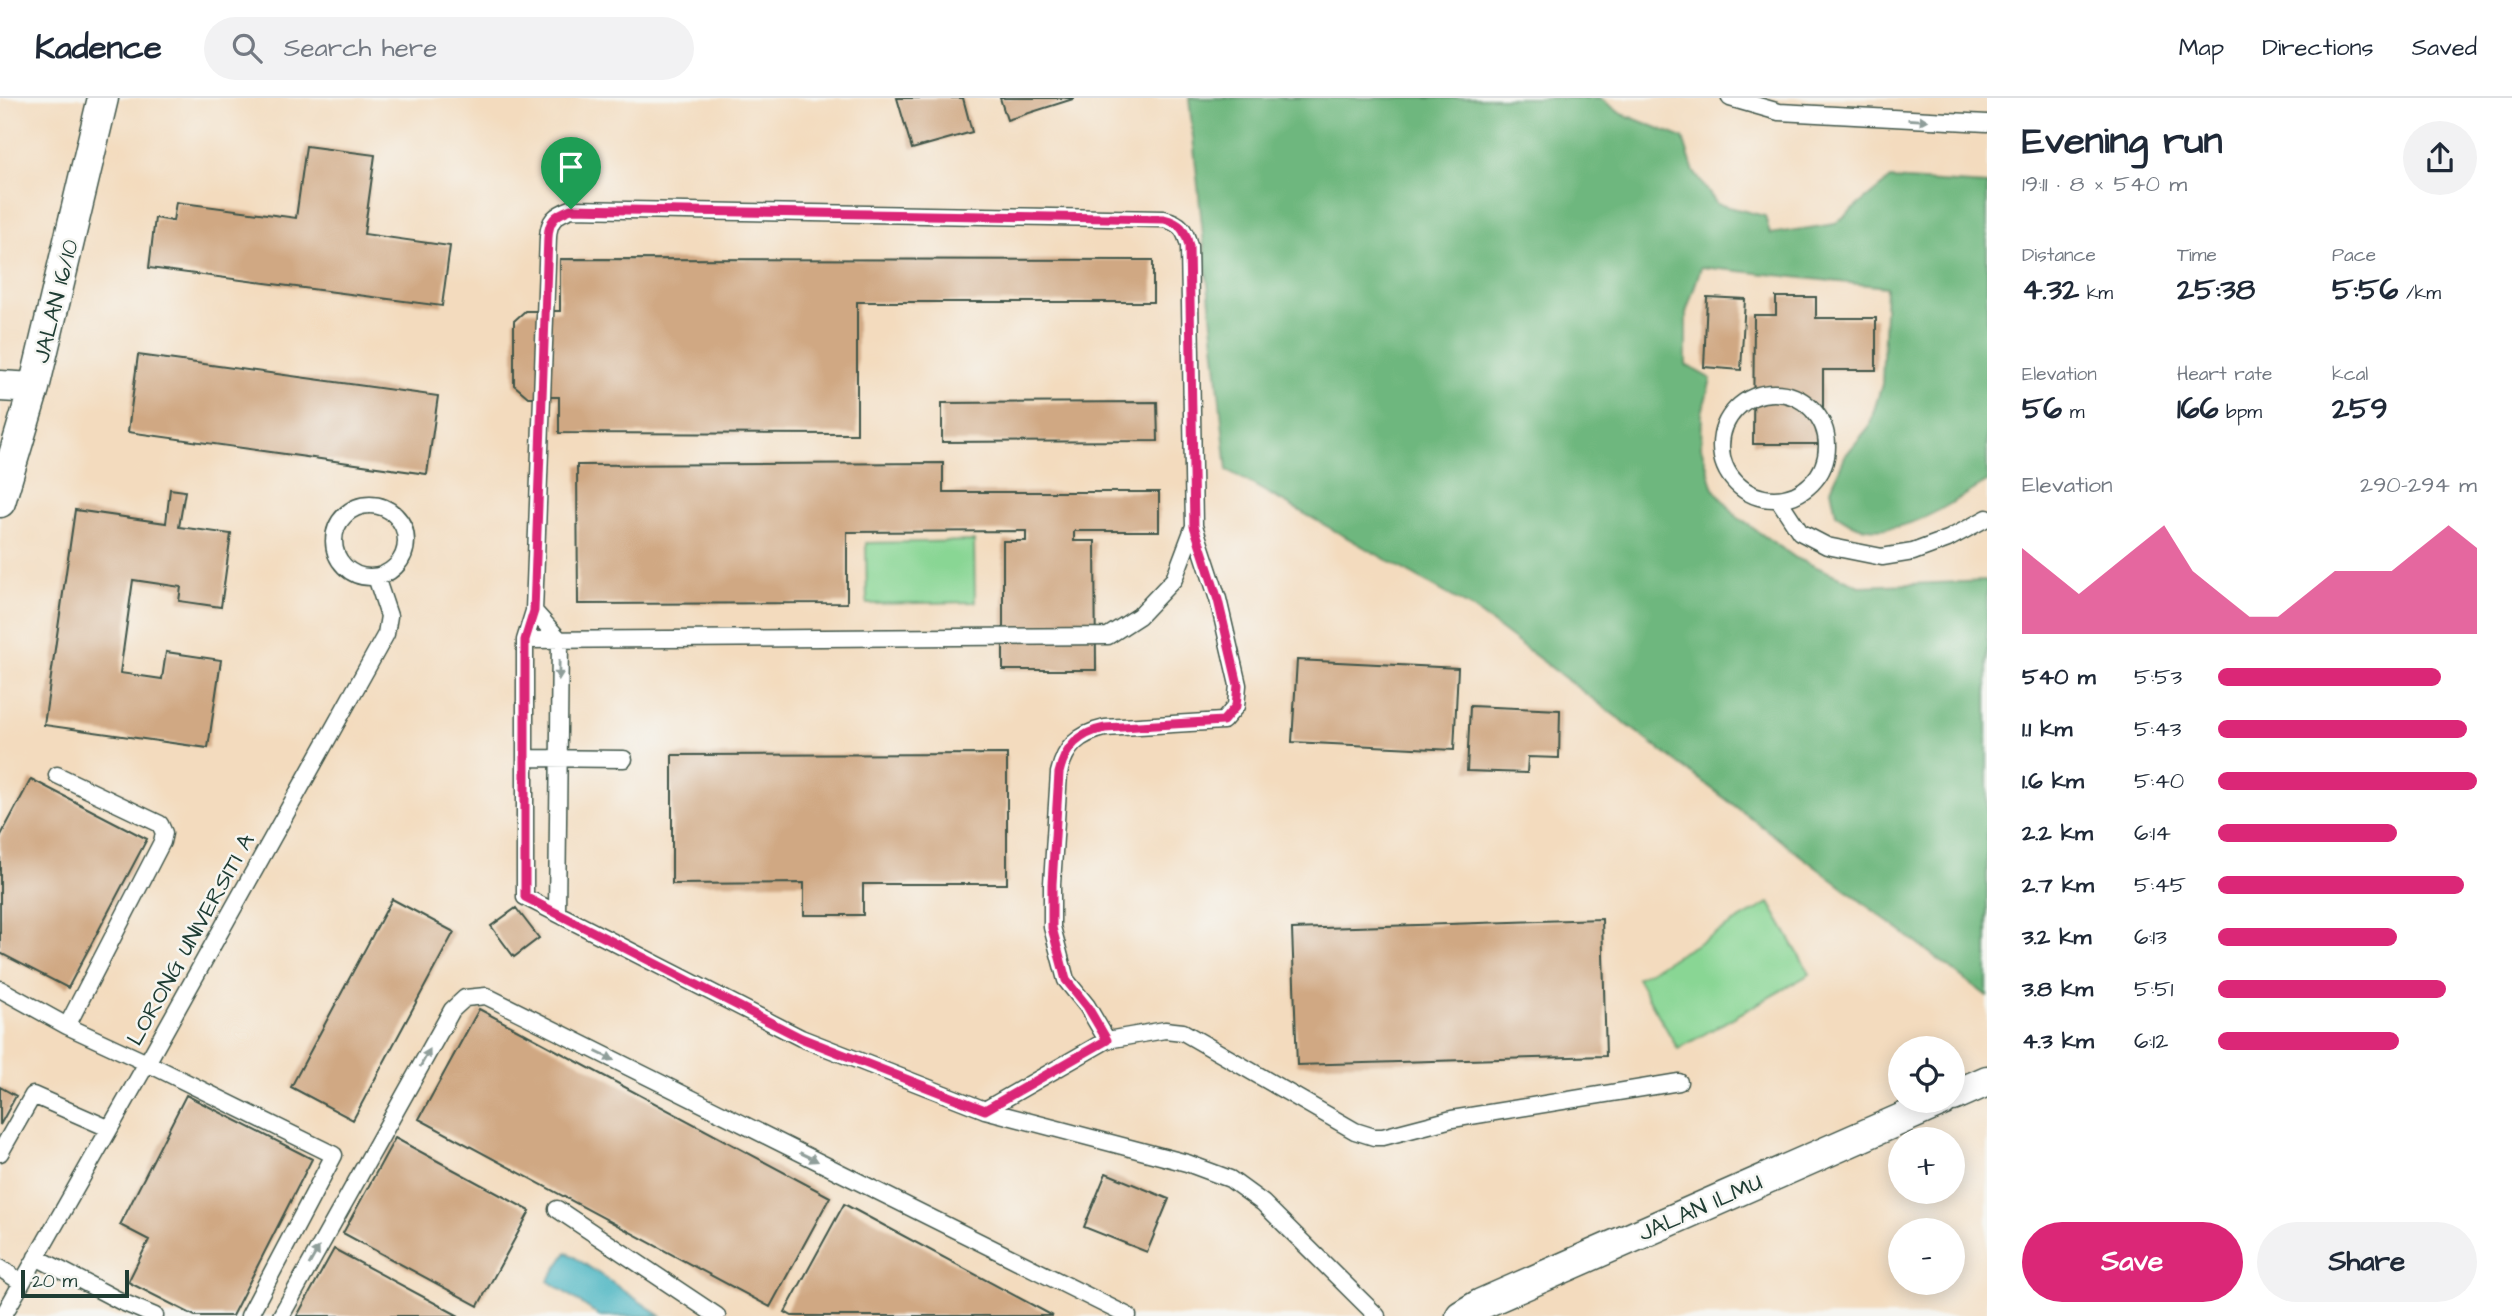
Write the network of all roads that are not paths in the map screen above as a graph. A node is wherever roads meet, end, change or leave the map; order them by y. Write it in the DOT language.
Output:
graph roads {
  1 [pos="103,98"];
  2 [pos="1730,98"];
  3 [pos="1987,124"];
  4 [pos="0,386"];
  5 [pos="34,388"];
  6 [pos="1779,500"];
  7 [pos="0,502"];
  8 [pos="1987,518"];
  9 [pos="1194,526"];
  10 [pos="376,577"];
  11 [pos="534,611"];
  12 [pos="525,640"];
  13 [pos="560,640"];
  14 [pos="525,758"];
  15 [pos="558,758"];
  16 [pos="624,759"];
  17 [pos="57,775"];
  18 [pos="557,913"];
  19 [pos="0,989"];
  20 [pos="67,1026"];
  21 [pos="1107,1040"];
  22 [pos="148,1063"];
  23 [pos="1987,1081"];
  24 [pos="1679,1082"];
  25 [pos="1965,1091"];
  26 [pos="985,1110"];
  27 [pos="1915,1113"];
  28 [pos="108,1128"];
  29 [pos="0,1153"];
  30 [pos="557,1209"];
  31 [pos="36,1257"];
  32 [pos="0,1268"];
  33 [pos="22,1282"];
  34 [pos="3,1316"];
  35 [pos="155,1316"];
  36 [pos="249,1316"];
  37 [pos="281,1316"];
  38 [pos="717,1316"];
  39 [pos="1128,1316"];
  40 [pos="1377,1316"];
  41 [pos="1461,1316"];
  1 -- 5 [label="street, JALAN 16/10"];
  2 -- 3 [label="lane, one-way"];
  4 -- 5 [label="street"];
  5 -- 7 [label="street, JALAN 16/10"];
  6 -- 6 [label="lane"];
  6 -- 8 [label="lane"];
  9 -- 11 [label="lane"];
  9 -- 13 [label="lane"];
  9 -- 21 [label="lane"];
  10 -- 10 [label="lane"];
  10 -- 22 [label="lane, LORONG UNIVERSITI A"];
  11 -- 12 [label="lane"];
  11 -- 13 [label="lane"];
  12 -- 13 [label="lane"];
  12 -- 14 [label="lane"];
  13 -- 15 [label="lane, one-way"];
  14 -- 15 [label="lane"];
  14 -- 18 [label="lane"];
  15 -- 16 [label="lane"];
  15 -- 18 [label="lane"];
  17 -- 20 [label="lane"];
  18 -- 26 [label="lane"];
  19 -- 20 [label="lane"];
  20 -- 22 [label="lane"];
  21 -- 24 [label="lane"];
  21 -- 26 [label="lane"];
  22 -- 28 [label="lane, LORONG UNIVERSITI A"];
  22 -- 36 [label="lane"];
  23 -- 25 [label="street"];
  26 -- 40 [label="lane"];
  27 -- 41 [label="street, JALAN ILMU"];
  28 -- 29 [label="lane"];
  28 -- 31 [label="lane, LORONG UNIVERSITI A"];
  30 -- 38 [label="lane"];
  31 -- 33 [label="lane, LORONG UNIVERSITI A"];
  31 -- 35 [label="lane"];
  32 -- 33 [label="lane"];
  33 -- 34 [label="lane, LORONG UNIVERSITI A"];
  37 -- 39 [label="lane, one-way"];
}
